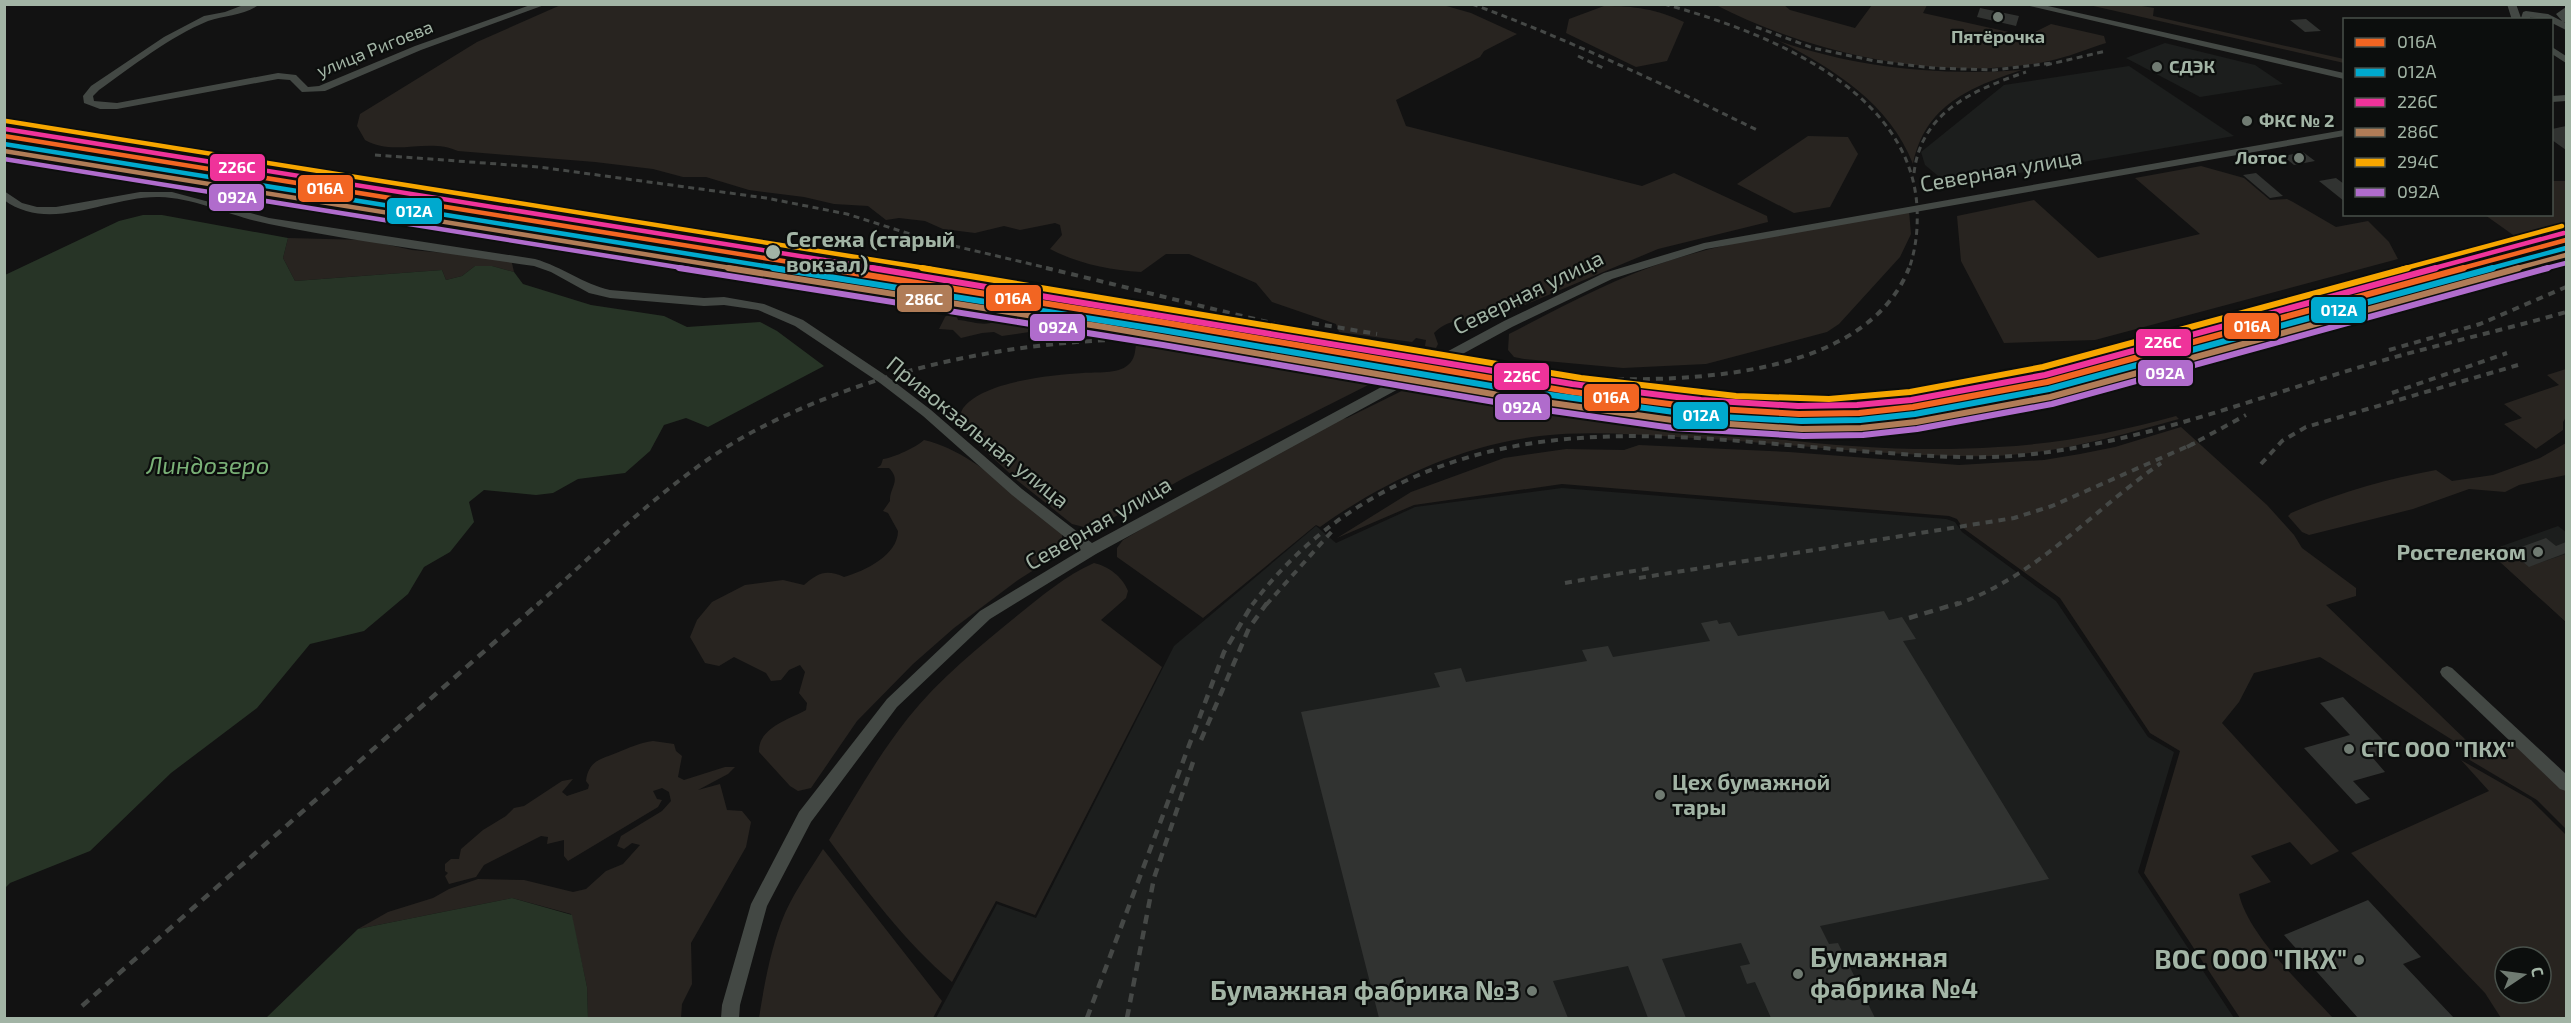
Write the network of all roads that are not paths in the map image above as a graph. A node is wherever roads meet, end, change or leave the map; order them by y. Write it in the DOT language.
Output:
graph roads {
  1 [pos="227,4"];
  2 [pos="256,4"];
  3 [pos="543,4"];
  4 [pos="2025,4"];
  5 [pos="2529,4"];
  6 [pos="2539,4"];
  7 [pos="2566,10"];
  8 [pos="207,18"];
  9 [pos="2525,18"];
  10 [pos="2550,18"];
  11 [pos="2566,24"];
  12 [pos="2553,40"];
  13 [pos="2566,49"];
  14 [pos="2553,51"];
  15 [pos="2566,60"];
  16 [pos="2343,76"];
  17 [pos="2343,133"];
  18 [pos="7,200"];
  19 [pos="1091,550"];
  20 [pos="2447,672"];
  21 [pos="2566,784"];
  22 [pos="730,1018"];
  1 -- 8 [label="street"];
  2 -- 8 [label="street"];
  3 -- 8 [label="street, улица Ригоева"];
  4 -- 16 [label="street"];
  5 -- 11 [label="street"];
  6 -- 11 [label="street"];
  7 -- 11 [label="street"];
  9 -- 10 [label="street"];
  12 -- 13 [label="street"];
  14 -- 15 [label="street"];
  17 -- 19 [label="street, Северная улица"];
  18 -- 19 [label="street, Привокзальная улица"];
  19 -- 22 [label="street, Северная улица"];
  20 -- 21 [label="street"];
}
